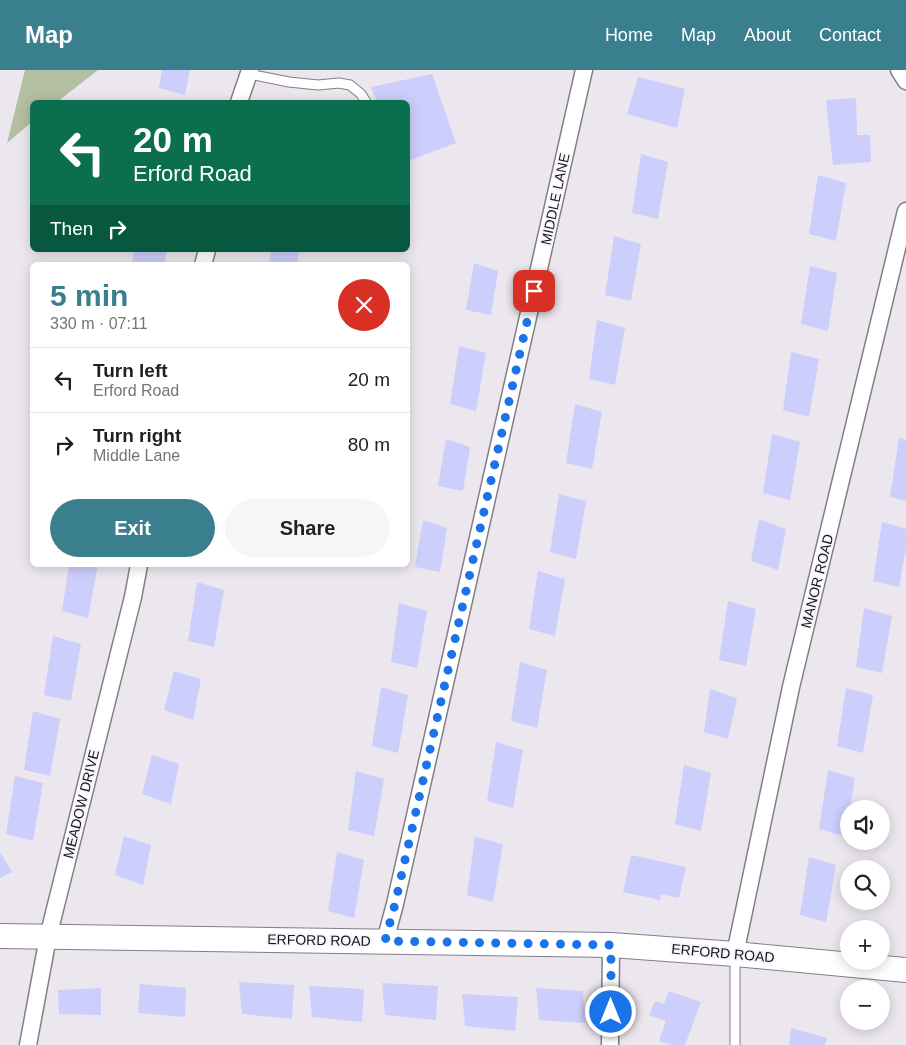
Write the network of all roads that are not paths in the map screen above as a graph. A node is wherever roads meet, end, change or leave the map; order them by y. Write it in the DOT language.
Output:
graph roads {
  1 [pos="584,70"];
  2 [pos="899,70"];
  3 [pos="250,72"];
  4 [pos="906,81"];
  5 [pos="240,100"];
  6 [pos="364,100"];
  7 [pos="906,211"];
  8 [pos="139,567"];
  9 [pos="0,936"];
  10 [pos="48,937"];
  11 [pos="385,941"];
  12 [pos="611,945"];
  13 [pos="735,954"];
  14 [pos="906,970"];
  15 [pos="28,1045"];
  16 [pos="610,1045"];
  17 [pos="735,1045"];
  1 -- 11 [label="street, MIDDLE LANE"];
  2 -- 4 [label="street"];
  3 -- 5 [label="street"];
  3 -- 6 [label="lane"];
  7 -- 13 [label="street, MANOR ROAD"];
  8 -- 10 [label="street, MEADOW DRIVE"];
  9 -- 10 [label="street, ERFORD ROAD"];
  10 -- 11 [label="street, ERFORD ROAD"];
  10 -- 15 [label="street, MEADOW DRIVE"];
  11 -- 12 [label="street, ERFORD ROAD"];
  12 -- 13 [label="street, ERFORD ROAD"];
  12 -- 16 [label="street"];
  13 -- 14 [label="street, ERFORD ROAD"];
  13 -- 17 [label="lane"];
}
